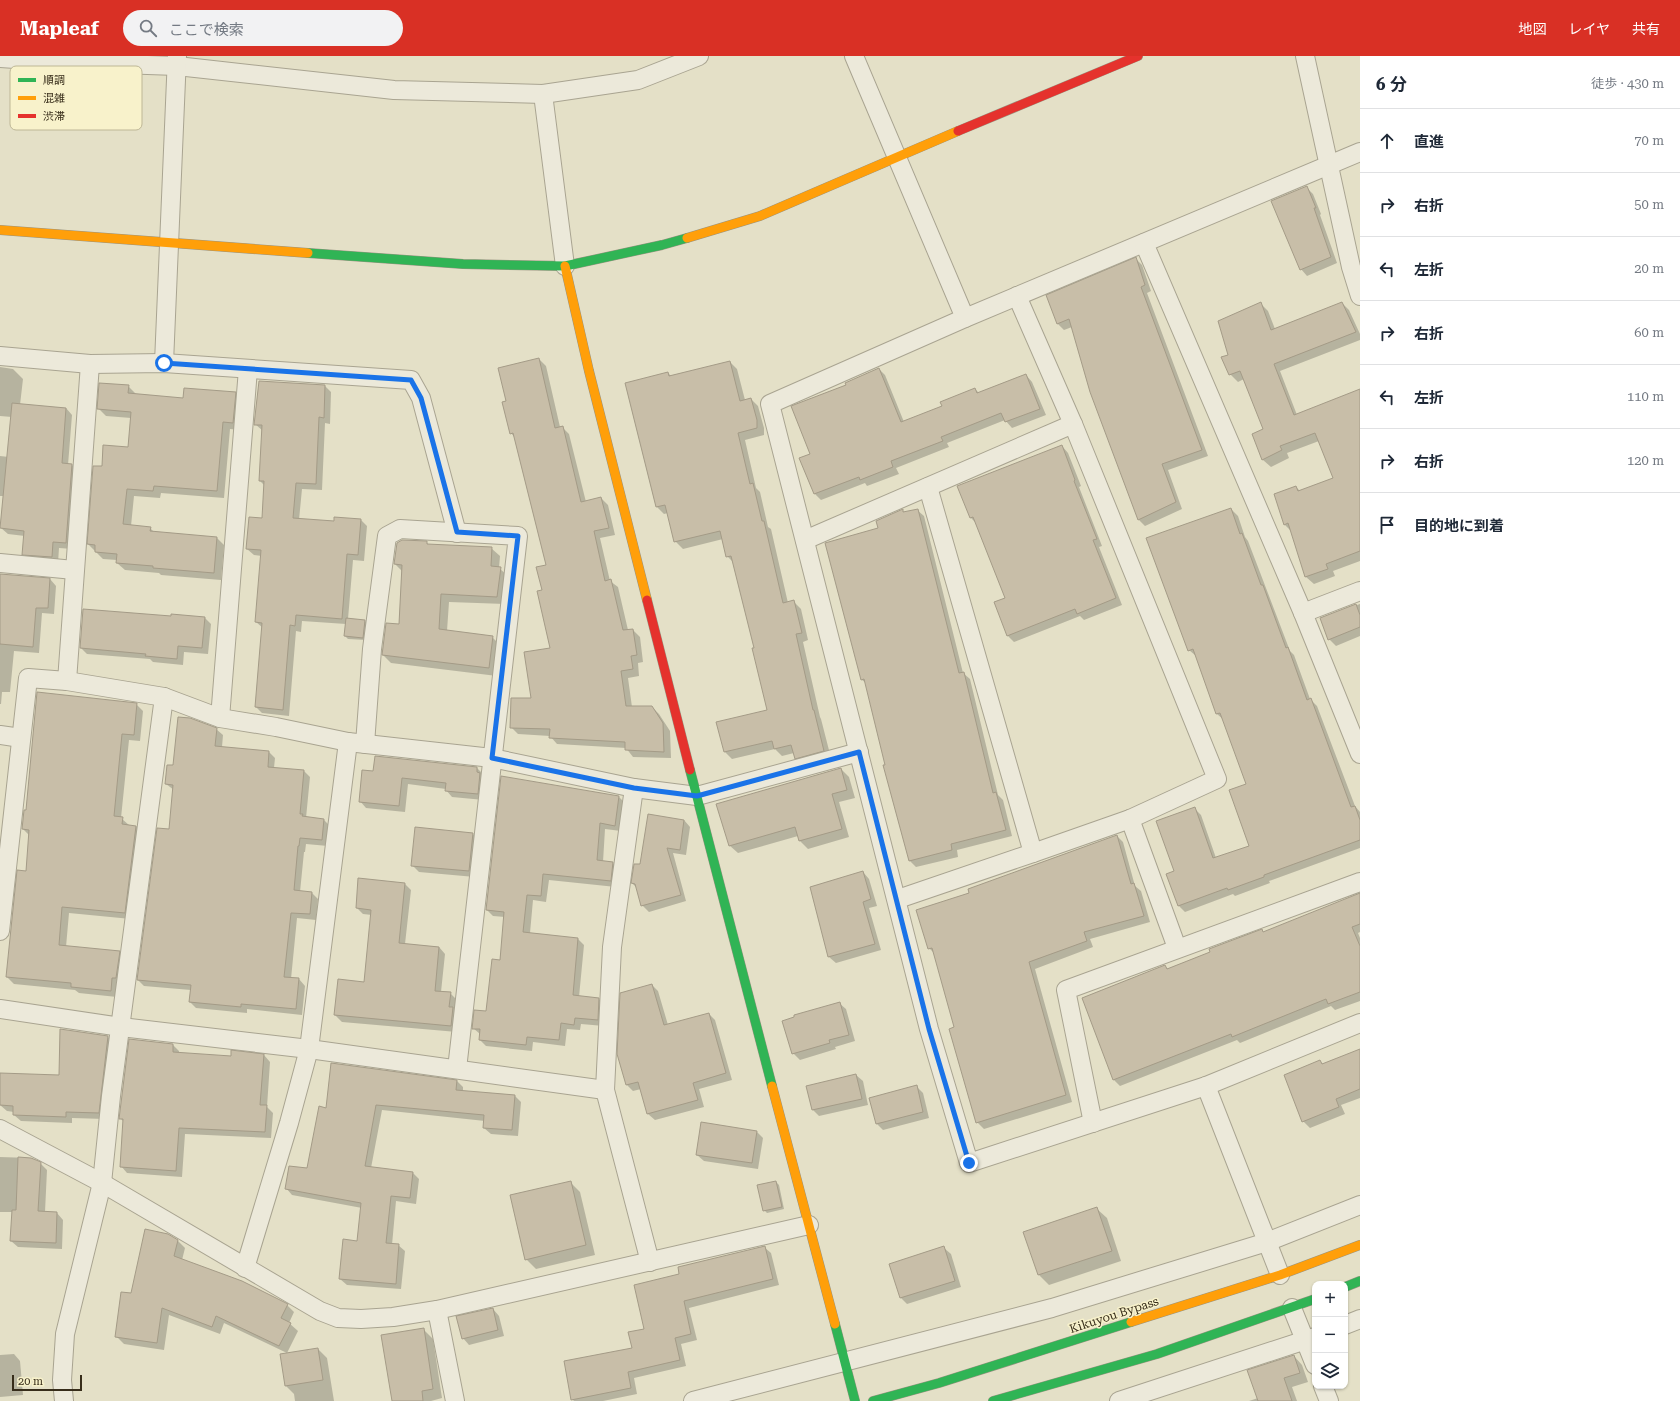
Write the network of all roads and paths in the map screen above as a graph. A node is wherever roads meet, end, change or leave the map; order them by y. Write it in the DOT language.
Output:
graph roads {
  1 [pos="699,56"];
  2 [pos="854,56"];
  3 [pos="1138,56"];
  4 [pos="1305,56"];
  5 [pos="0,58"];
  6 [pos="177,61"];
  7 [pos="543,94"];
  8 [pos="1360,152"];
  9 [pos="896,157"];
  10 [pos="1329,164"];
  11 [pos="0,230"];
  12 [pos="170,242"];
  13 [pos="1144,243"];
  14 [pos="564,266"];
  15 [pos="1356,267"];
  16 [pos="1018,296"];
  17 [pos="1360,296"];
  18 [pos="965,318"];
  19 [pos="0,356"];
  20 [pos="164,363"];
  21 [pos="90,364"];
  22 [pos="248,369"];
  23 [pos="1073,424"];
  24 [pos="928,487"];
  25 [pos="457,532"];
  26 [pos="806,540"];
  27 [pos="0,563"];
  28 [pos="74,570"];
  29 [pos="1360,591"];
  30 [pos="1303,613"];
  31 [pos="67,681"];
  32 [pos="164,697"];
  33 [pos="220,718"];
  34 [pos="0,735"];
  35 [pos="21,738"];
  36 [pos="348,742"];
  37 [pos="365,744"];
  38 [pos="859,752"];
  39 [pos="1360,754"];
  40 [pos="492,758"];
  41 [pos="634,788"];
  42 [pos="697,796"];
  43 [pos="1130,819"];
  44 [pos="1033,853"];
  45 [pos="1360,882"];
  46 [pos="898,899"];
  47 [pos="0,931"];
  48 [pos="1177,948"];
  49 [pos="0,1009"];
  50 [pos="1360,1023"];
  51 [pos="122,1027"];
  52 [pos="310,1049"];
  53 [pos="457,1069"];
  54 [pos="1206,1086"];
  55 [pos="605,1090"];
  56 [pos="1093,1123"];
  57 [pos="0,1129"];
  58 [pos="102,1183"];
  59 [pos="1360,1205"];
  60 [pos="809,1225"];
  61 [pos="1267,1242"];
  62 [pos="1360,1245"];
  63 [pos="650,1262"];
  64 [pos="245,1268"];
  65 [pos="1280,1275"];
  66 [pos="1360,1281"];
  67 [pos="1348,1286"];
  68 [pos="1312,1300"];
  69 [pos="1292,1308"];
  70 [pos="437,1310"];
  71 [pos="1360,1319"];
  72 [pos="1348,1324"];
  73 [pos="1310,1339"];
  74 [pos="1313,1353"];
  75 [pos="846,1362"];
  76 [pos="1324,1389"];
  77 [pos="64,1401"];
  78 [pos="456,1401"];
  79 [pos="693,1401"];
  80 [pos="855,1401"];
  81 [pos="873,1401"];
  82 [pos="993,1401"];
  83 [pos="1119,1401"];
  84 [pos="1329,1401"];
  1 -- 7 [label="street"];
  2 -- 9 [label="street"];
  3 -- 9 [label="main road"];
  4 -- 10 [label="street"];
  5 -- 6 [label="street"];
  6 -- 7 [label="street"];
  6 -- 12 [label="street"];
  7 -- 14 [label="street"];
  8 -- 10 [label="street"];
  9 -- 14 [label="main road"];
  9 -- 18 [label="street"];
  10 -- 13 [label="street"];
  10 -- 15 [label="street"];
  11 -- 12 [label="main road"];
  12 -- 14 [label="main road"];
  12 -- 20 [label="street"];
  13 -- 16 [label="street"];
  13 -- 30 [label="street"];
  14 -- 42 [label="main road"];
  15 -- 17 [label="street"];
  16 -- 18 [label="street"];
  16 -- 23 [label="street"];
  18 -- 26 [label="street"];
  19 -- 21 [label="street"];
  20 -- 21 [label="street"];
  20 -- 22 [label="street"];
  21 -- 28 [label="street"];
  22 -- 25 [label="street"];
  22 -- 33 [label="street"];
  23 -- 24 [label="street"];
  23 -- 43 [label="street"];
  24 -- 26 [label="street"];
  24 -- 44 [label="street"];
  25 -- 37 [label="street"];
  25 -- 40 [label="street"];
  26 -- 38 [label="street"];
  27 -- 28 [label="street"];
  28 -- 31 [label="street"];
  29 -- 30 [label="street"];
  30 -- 39 [label="street"];
  31 -- 32 [label="street"];
  31 -- 35 [label="street"];
  32 -- 33 [label="street"];
  32 -- 51 [label="street"];
  33 -- 36 [label="street"];
  34 -- 35 [label="street"];
  35 -- 47 [label="street"];
  36 -- 37 [label="street"];
  36 -- 52 [label="street"];
  37 -- 40 [label="street"];
  38 -- 42 [label="street"];
  38 -- 46 [label="street"];
  40 -- 41 [label="street"];
  40 -- 53 [label="street"];
  41 -- 42 [label="street"];
  41 -- 55 [label="street"];
  42 -- 60 [label="main road"];
  43 -- 44 [label="street"];
  43 -- 48 [label="street"];
  44 -- 46 [label="street"];
  45 -- 48 [label="street"];
  46 -- 56 [label="street"];
  48 -- 56 [label="street"];
  49 -- 51 [label="street"];
  50 -- 54 [label="street"];
  51 -- 52 [label="street"];
  51 -- 58 [label="street"];
  52 -- 53 [label="street"];
  52 -- 64 [label="street"];
  53 -- 55 [label="street"];
  54 -- 56 [label="street"];
  54 -- 61 [label="street"];
  55 -- 63 [label="street"];
  57 -- 58 [label="street"];
  58 -- 64 [label="street"];
  58 -- 77 [label="street"];
  59 -- 61 [label="street"];
  60 -- 63 [label="street"];
  60 -- 75 [label="main road"];
  61 -- 65 [label="street"];
  61 -- 75 [label="street"];
  62 -- 65 [label="main road, Kikuyou Bypass"];
  63 -- 70 [label="street"];
  64 -- 70 [label="street"];
  65 -- 81 [label="main road, Kikuyou Bypass"];
  66 -- 67 [label="main road"];
  68 -- 69 [label="main road"];
  69 -- 73 [label="street"];
  69 -- 82 [label="main road"];
  70 -- 78 [label="street"];
  71 -- 72 [label="street"];
  73 -- 74 [label="street"];
  73 -- 83 [label="street"];
  75 -- 79 [label="street"];
  75 -- 80 [label="main road"];
  76 -- 84 [label="street"];
}
